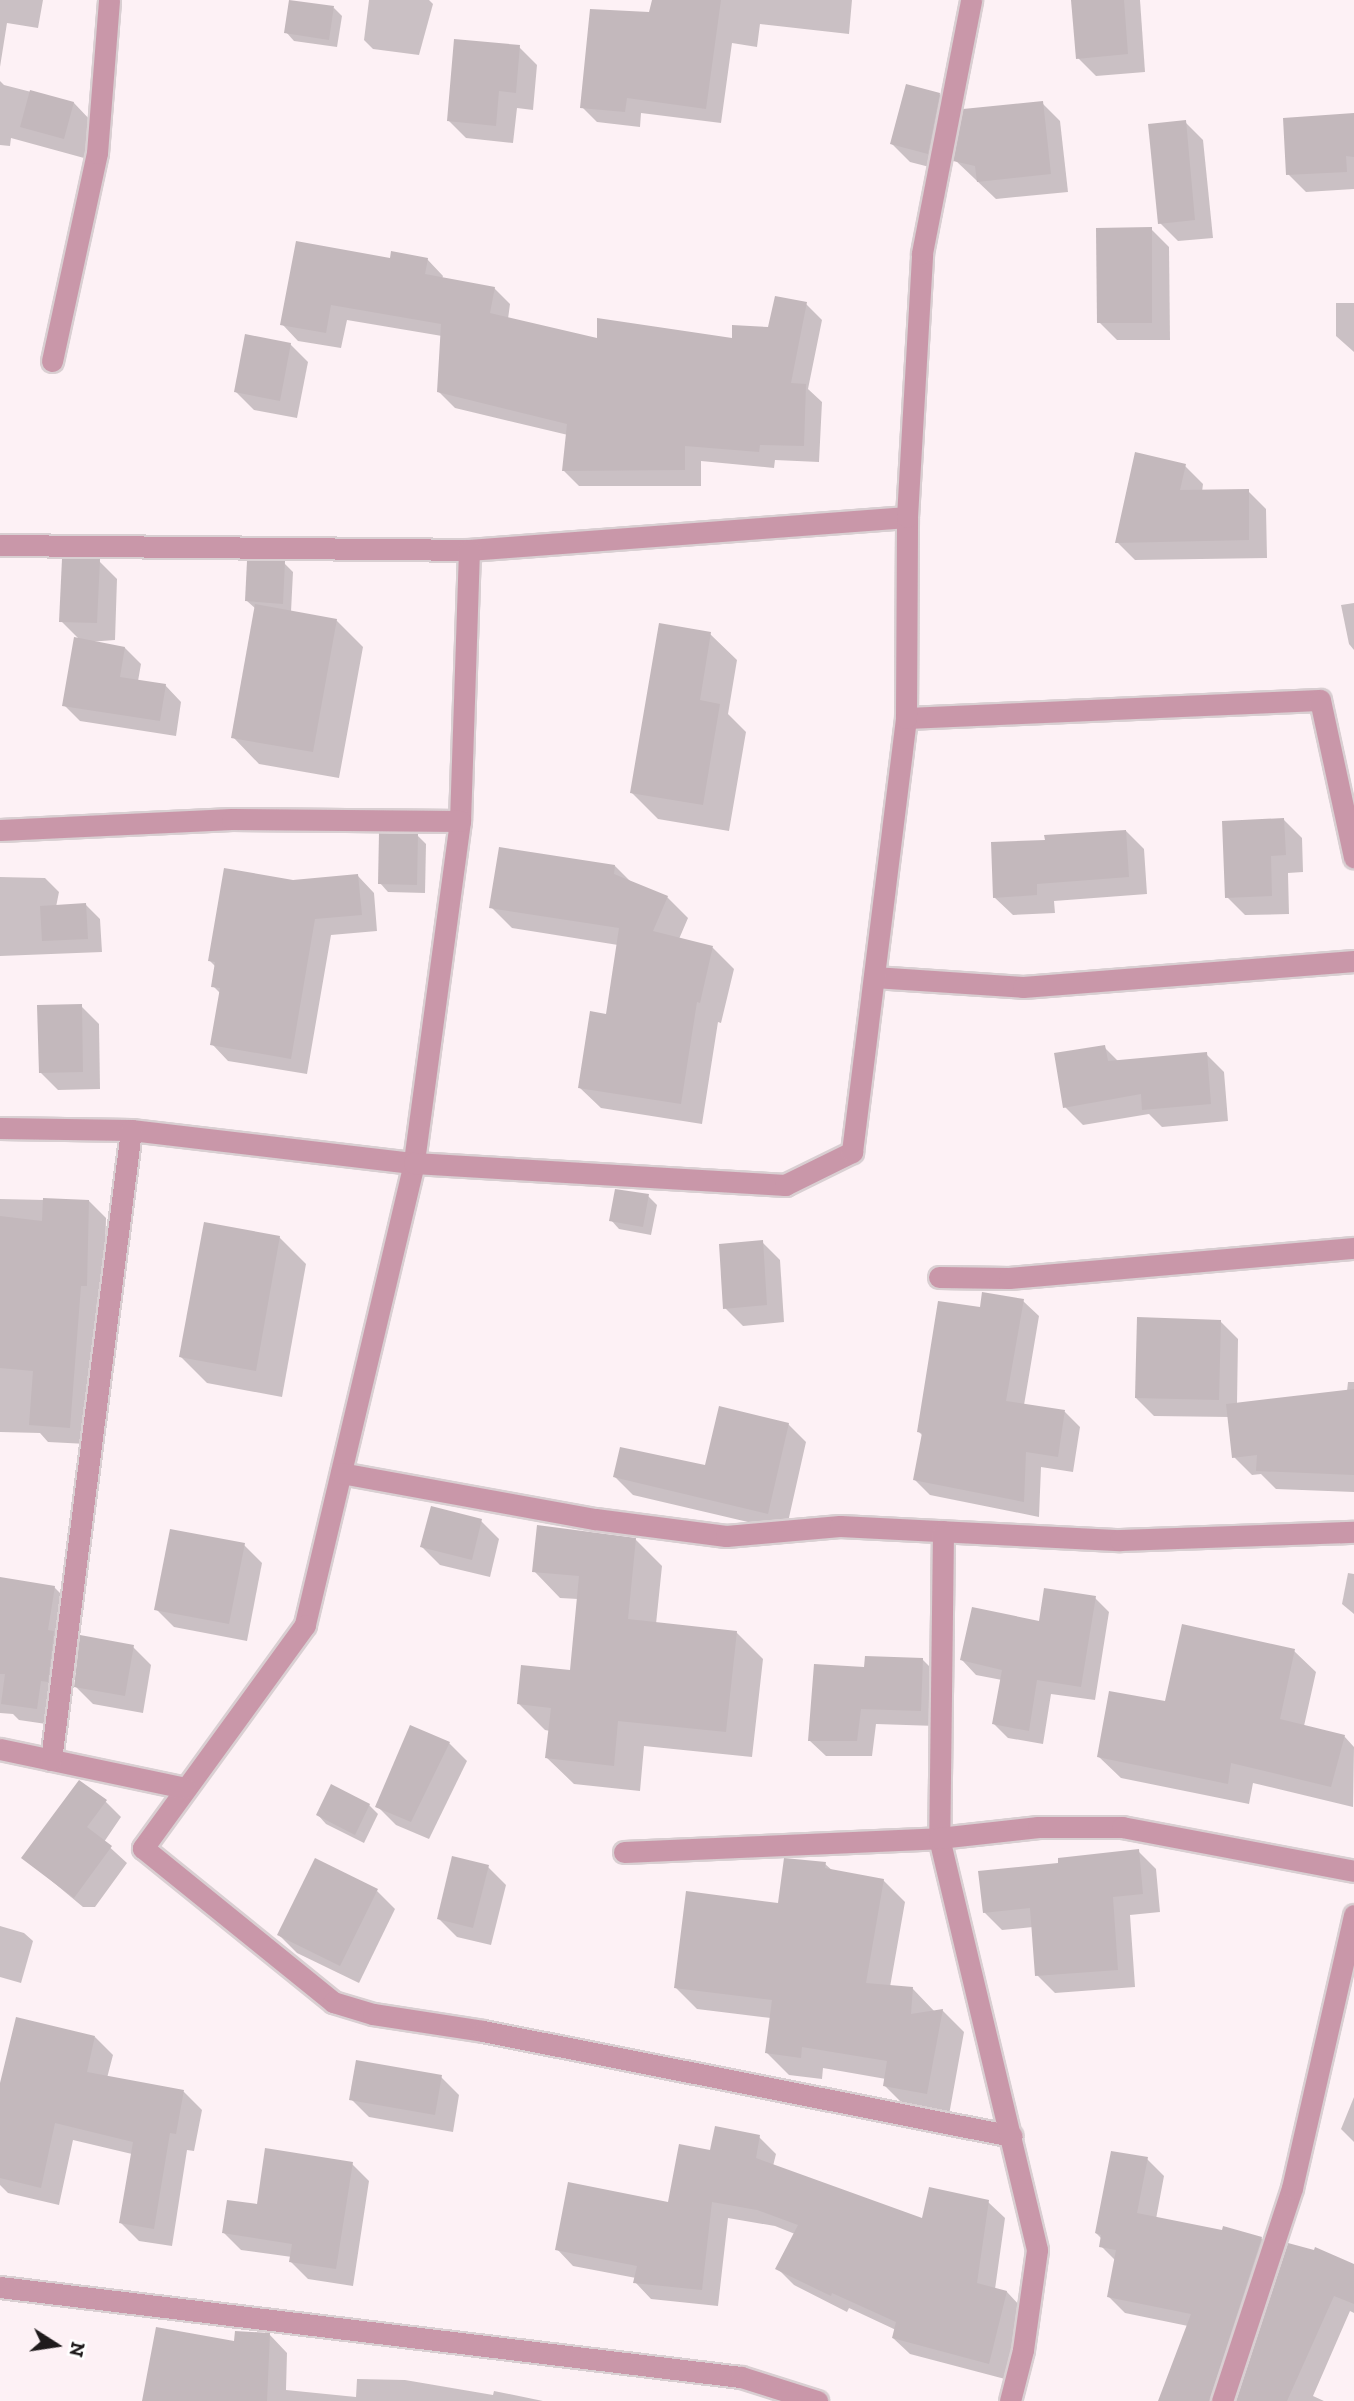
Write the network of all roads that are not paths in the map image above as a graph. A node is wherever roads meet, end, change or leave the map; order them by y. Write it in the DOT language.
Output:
graph roads {
  1 [pos="109,0"];
  2 [pos="971,0"];
  3 [pos="52,361"];
  4 [pos="907,517"];
  5 [pos="0,545"];
  6 [pos="469,550"];
  7 [pos="906,719"];
  8 [pos="460,821"];
  9 [pos="0,830"];
  10 [pos="1354,856"];
  11 [pos="1354,961"];
  12 [pos="874,977"];
  13 [pos="0,1128"];
  14 [pos="131,1130"];
  15 [pos="414,1163"];
  16 [pos="1354,1248"];
  17 [pos="939,1277"];
  18 [pos="341,1473"];
  19 [pos="943,1531"];
  20 [pos="1354,1532"];
  21 [pos="0,1749"];
  22 [pos="51,1760"];
  23 [pos="185,1788"];
  24 [pos="939,1838"];
  25 [pos="624,1852"];
  26 [pos="1354,1871"];
  27 [pos="1354,1915"];
  28 [pos="1012,2136"];
  29 [pos="0,2287"];
  30 [pos="791,2397"];
  31 [pos="817,2401"];
  32 [pos="1010,2401"];
  33 [pos="1222,2401"];
  1 -- 3 [label="street"];
  2 -- 4 [label="street"];
  4 -- 6 [label="street"];
  4 -- 7 [label="street"];
  5 -- 6 [label="street"];
  6 -- 8 [label="street"];
  7 -- 10 [label="street"];
  7 -- 12 [label="street"];
  8 -- 9 [label="street"];
  8 -- 15 [label="street"];
  11 -- 12 [label="street"];
  12 -- 15 [label="street"];
  13 -- 14 [label="street"];
  14 -- 15 [label="street"];
  14 -- 22 [label="street"];
  15 -- 18 [label="street"];
  16 -- 17 [label="street"];
  18 -- 19 [label="street"];
  18 -- 23 [label="street"];
  19 -- 20 [label="street"];
  19 -- 24 [label="street"];
  21 -- 22 [label="street"];
  22 -- 23 [label="street"];
  23 -- 28 [label="street"];
  24 -- 25 [label="street"];
  24 -- 26 [label="street"];
  24 -- 28 [label="street"];
  27 -- 33 [label="street"];
  28 -- 32 [label="street"];
  29 -- 30 [label="street"];
  30 -- 31 [label="street"];
}
